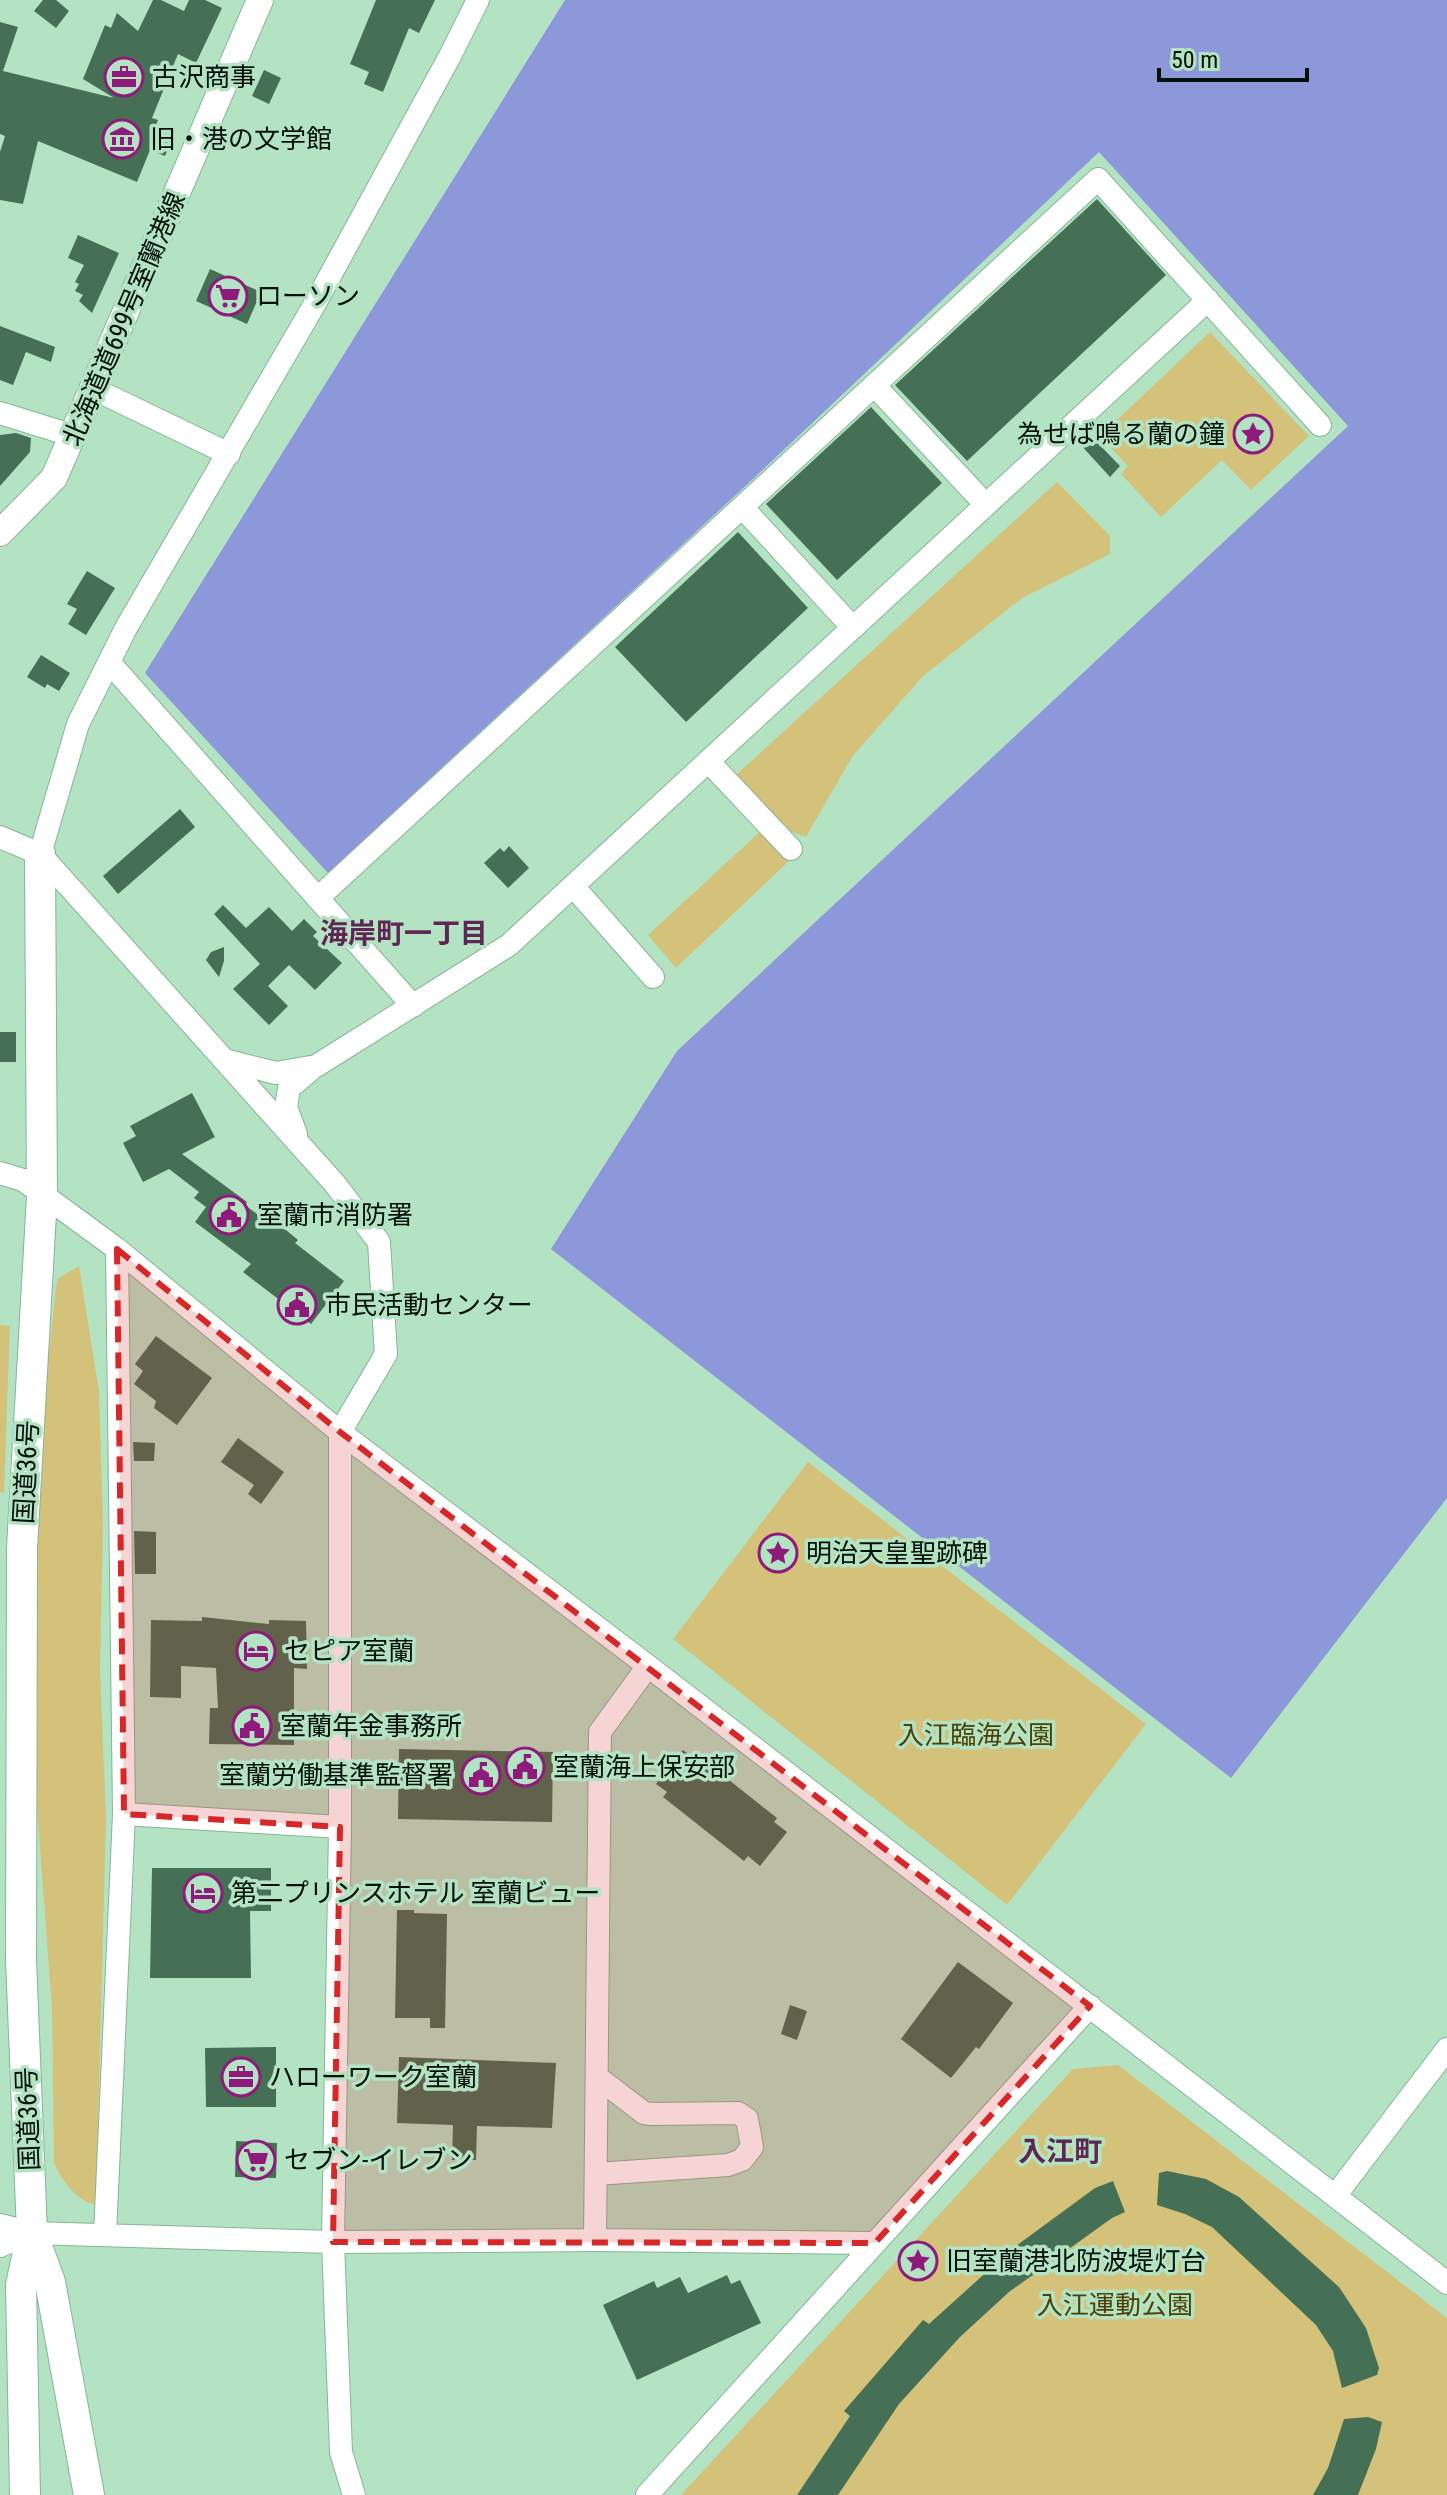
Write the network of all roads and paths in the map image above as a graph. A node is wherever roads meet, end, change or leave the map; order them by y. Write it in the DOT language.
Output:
graph roads {
  1 [pos="260,0"];
  2 [pos="478,0"];
  3 [pos="1208,300"];
  4 [pos="874,385"];
  5 [pos="94,389"];
  6 [pos="0,413"];
  7 [pos="37,424"];
  8 [pos="1320,425"];
  9 [pos="0,430"];
  10 [pos="74,436"];
  11 [pos="229,454"];
  12 [pos="986,505"];
  13 [pos="742,507"];
  14 [pos="0,533"];
  15 [pos="853,628"];
  16 [pos="109,662"];
  17 [pos="708,761"];
  18 [pos="0,837"];
  19 [pos="791,849"];
  20 [pos="40,854"];
  21 [pos="573,886"];
  22 [pos="319,897"];
  23 [pos="653,977"];
  24 [pos="413,1006"];
  25 [pos="224,1060"];
  26 [pos="316,1066"];
  27 [pos="301,1145"];
  28 [pos="0,1173"];
  29 [pos="42,1196"];
  30 [pos="117,1249"];
  31 [pos="340,1432"];
  32 [pos="648,1666"];
  33 [pos="124,1814"];
  34 [pos="340,1827"];
  35 [pos="1090,2006"];
  36 [pos="1447,2049"];
  37 [pos="597,2077"];
  38 [pos="596,2174"];
  39 [pos="1335,2196"];
  40 [pos="0,2225"];
  41 [pos="32,2233"];
  42 [pos="105,2235"];
  43 [pos="595,2240"];
  44 [pos="333,2242"];
  45 [pos="875,2243"];
  46 [pos="0,2246"];
  47 [pos="1447,2283"];
  48 [pos="25,2495"];
  49 [pos="89,2495"];
  50 [pos="354,2495"];
  51 [pos="647,2495"];
  1 -- 5 [label="main road, 北海道道699号室蘭港線"];
  2 -- 11 [label="street"];
  3 -- 4 [label="street"];
  3 -- 8 [label="street"];
  3 -- 12 [label="street"];
  4 -- 12 [label="street"];
  4 -- 13 [label="street"];
  5 -- 10 [label="main road, 北海道道699号室蘭港線"];
  5 -- 11 [label="street"];
  6 -- 7 [label="street"];
  7 -- 9 [label="street"];
  7 -- 10 [label="street"];
  10 -- 14 [label="main road, 北海道道699号室蘭港線"];
  11 -- 16 [label="street"];
  12 -- 15 [label="street"];
  13 -- 15 [label="street"];
  13 -- 22 [label="street"];
  15 -- 17 [label="street"];
  16 -- 20 [label="street"];
  16 -- 22 [label="street"];
  17 -- 19 [label="street"];
  17 -- 21 [label="street"];
  18 -- 20 [label="street"];
  20 -- 25 [label="street"];
  20 -- 29 [label="highway, 国道36号"];
  21 -- 23 [label="street"];
  21 -- 24 [label="street"];
  22 -- 24 [label="street"];
  24 -- 26 [label="street"];
  25 -- 26 [label="street"];
  25 -- 27 [label="street"];
  26 -- 27 [label="street"];
  27 -- 31 [label="street"];
  28 -- 29 [label="street"];
  29 -- 30 [label="street"];
  29 -- 41 [label="highway, 国道36号"];
  30 -- 31 [label="street"];
  30 -- 33 [label="street"];
  31 -- 32 [label="street"];
  31 -- 34 [label="street"];
  32 -- 35 [label="street"];
  32 -- 37 [label="street"];
  33 -- 34 [label="street"];
  33 -- 42 [label="street"];
  34 -- 44 [label="street"];
  35 -- 39 [label="street"];
  35 -- 45 [label="street"];
  36 -- 39 [label="street"];
  37 -- 38 [label="street"];
  37 -- 38 [label="street"];
  38 -- 43 [label="street"];
  39 -- 47 [label="street"];
  40 -- 41 [label="street"];
  41 -- 42 [label="street"];
  41 -- 46 [label="street"];
  41 -- 48 [label="highway, 国道36号"];
  41 -- 49 [label="highway, 国道36号"];
  42 -- 44 [label="street"];
  43 -- 44 [label="street"];
  43 -- 45 [label="street"];
  44 -- 50 [label="street"];
  45 -- 51 [label="street"];
}
